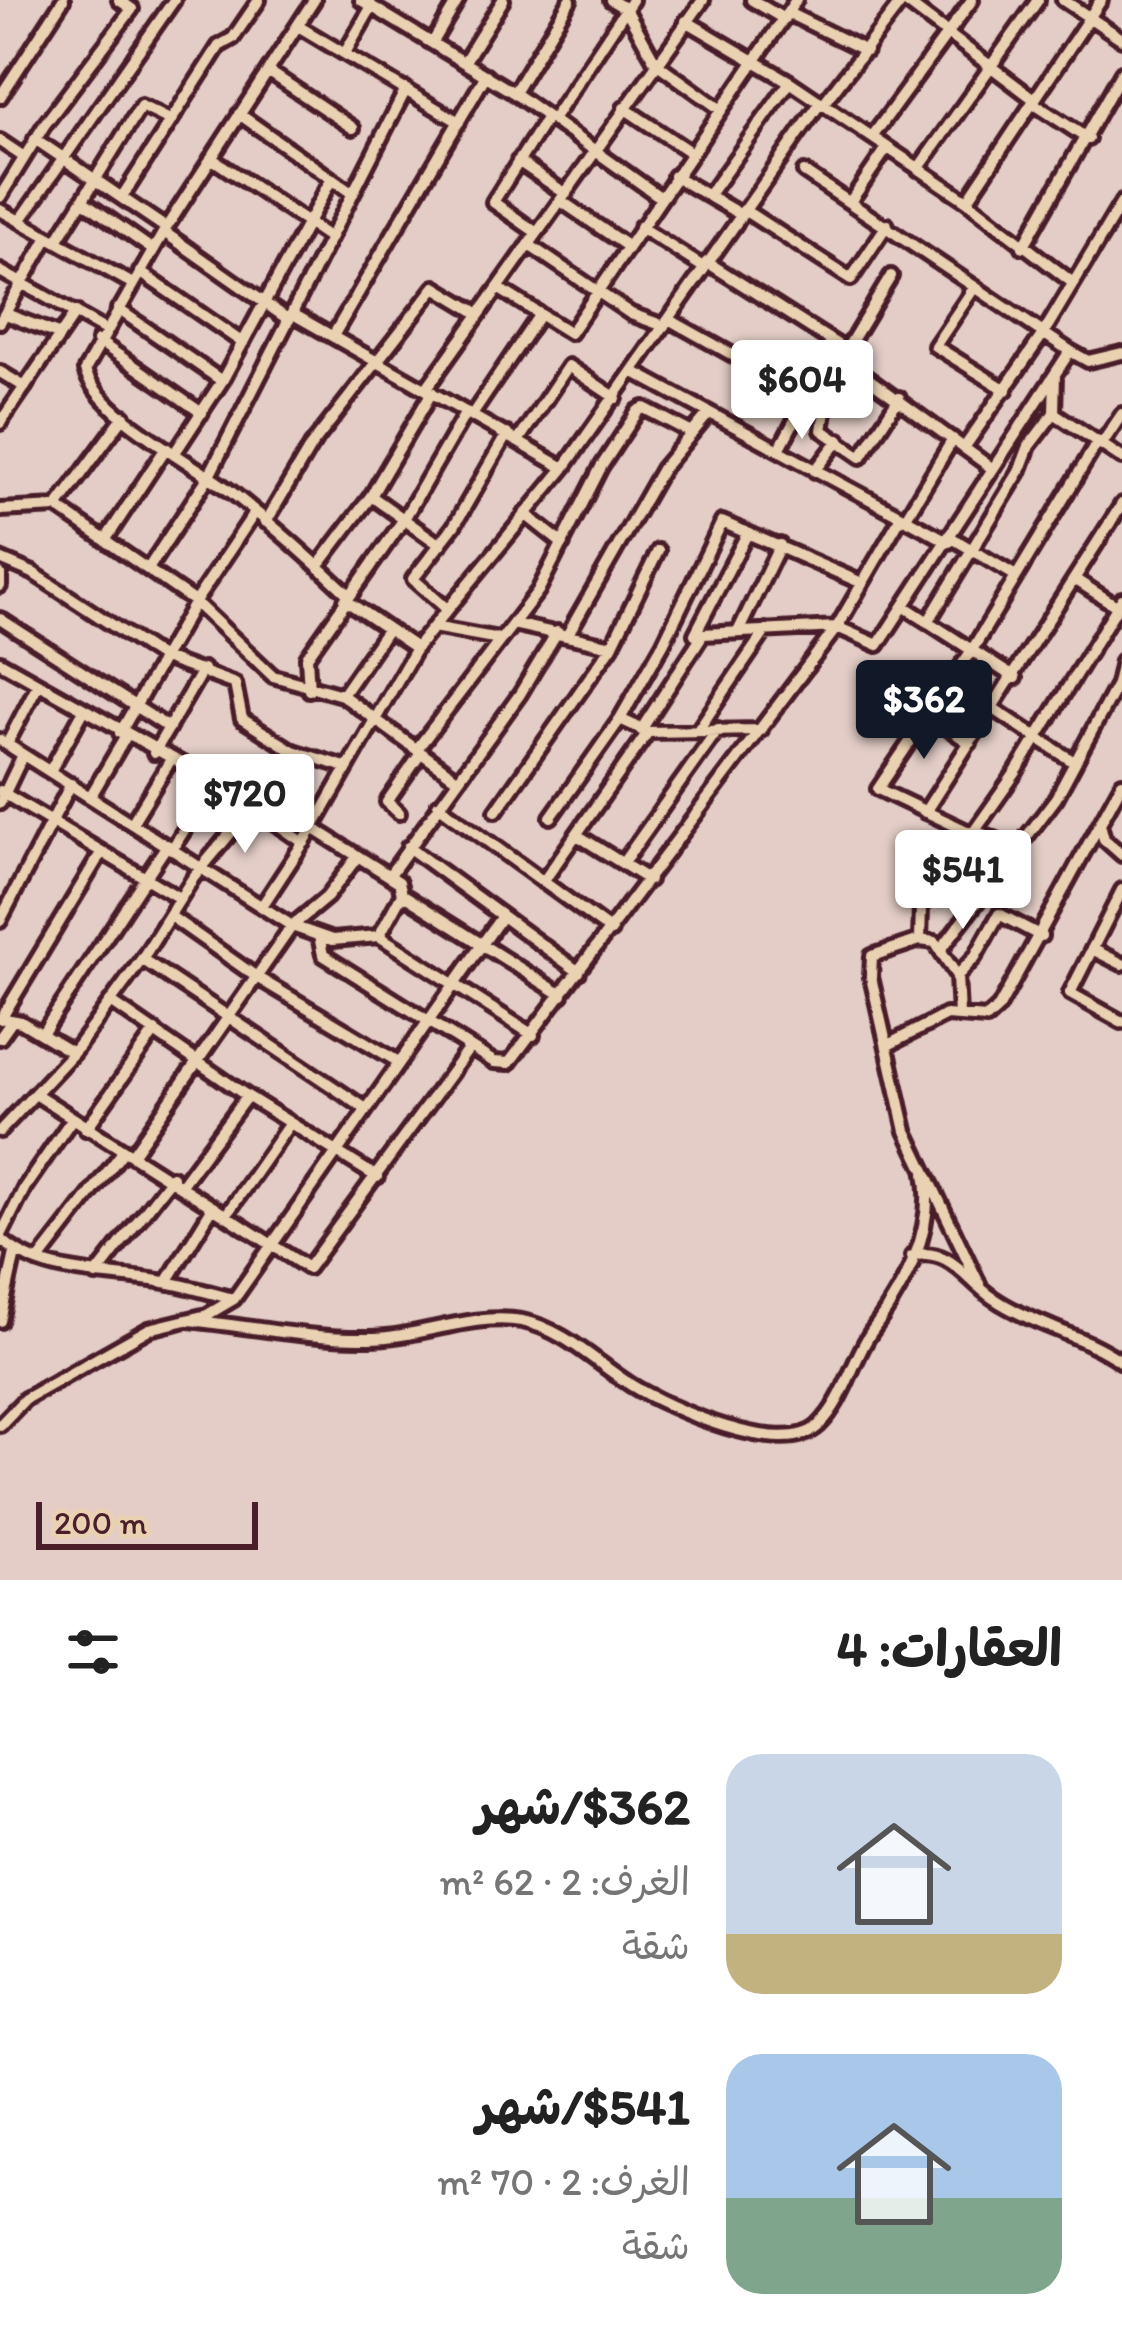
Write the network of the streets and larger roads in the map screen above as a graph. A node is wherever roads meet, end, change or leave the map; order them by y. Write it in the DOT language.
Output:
graph roads {
  1 [pos="63,0"];
  2 [pos="119,0"];
  3 [pos="174,0"];
  4 [pos="259,0"];
  5 [pos="314,0"];
  6 [pos="458,0"];
  7 [pos="503,0"];
  8 [pos="569,0"];
  9 [pos="611,0"];
  10 [pos="703,0"];
  11 [pos="752,0"];
  12 [pos="796,0"];
  13 [pos="972,0"];
  14 [pos="1038,0"];
  15 [pos="1063,0"];
  16 [pos="1101,0"];
  17 [pos="367,3"];
  18 [pos="629,5"];
  19 [pos="786,16"];
  20 [pos="1090,18"];
  21 [pos="686,21"];
  22 [pos="298,26"];
  23 [pos="947,30"];
  24 [pos="116,32"];
  25 [pos="1122,39"];
  26 [pos="433,42"];
  27 [pos="140,49"];
  28 [pos="866,51"];
  29 [pos="345,52"];
  30 [pos="464,61"];
  31 [pos="656,63"];
  32 [pos="752,64"];
  33 [pos="990,70"];
  34 [pos="268,71"];
  35 [pos="1122,73"];
  36 [pos="486,75"];
  37 [pos="790,82"];
  38 [pos="406,89"];
  39 [pos="514,93"];
  40 [pos="0,97"];
  41 [pos="1034,101"];
  42 [pos="1107,102"];
  43 [pos="822,103"];
  44 [pos="624,108"];
  45 [pos="720,109"];
  46 [pos="1122,111"];
  47 [pos="239,114"];
  48 [pos="550,119"];
  49 [pos="170,120"];
  50 [pos="459,122"];
  51 [pos="353,128"];
  52 [pos="872,137"];
  53 [pos="35,139"];
  54 [pos="1088,139"];
  55 [pos="0,142"];
  56 [pos="887,148"];
  57 [pos="596,151"];
  58 [pos="690,152"];
  59 [pos="24,157"];
  60 [pos="62,158"];
  61 [pos="211,158"];
  62 [pos="518,161"];
  63 [pos="918,169"];
  64 [pos="804,172"];
  65 [pos="674,176"];
  66 [pos="97,180"];
  67 [pos="332,180"];
  68 [pos="353,194"];
  69 [pos="708,196"];
  70 [pos="0,197"];
  71 [pos="122,197"];
  72 [pos="660,197"];
  73 [pos="563,198"];
  74 [pos="83,201"];
  75 [pos="967,201"];
  76 [pos="850,202"];
  77 [pos="1122,202"];
  78 [pos="0,210"];
  79 [pos="741,212"];
  80 [pos="20,221"];
  81 [pos="307,225"];
  82 [pos="886,225"];
  83 [pos="640,226"];
  84 [pos="165,230"];
  85 [pos="330,238"];
  86 [pos="53,239"];
  87 [pos="533,239"];
  88 [pos="627,246"];
  89 [pos="1023,247"];
  90 [pos="153,250"];
  91 [pos="705,265"];
  92 [pos="0,271"];
  93 [pos="891,276"];
  94 [pos="137,278"];
  95 [pos="1073,283"];
  96 [pos="24,284"];
  97 [pos="498,288"];
  98 [pos="974,288"];
  99 [pos="598,292"];
  100 [pos="264,303"];
  101 [pos="118,309"];
  102 [pos="76,312"];
  103 [pos="478,313"];
  104 [pos="539,314"];
  105 [pos="291,317"];
  106 [pos="3,318"];
  107 [pos="667,323"];
  108 [pos="1043,334"];
  109 [pos="60,335"];
  110 [pos="102,336"];
  111 [pos="332,336"];
  112 [pos="242,343"];
  113 [pos="1070,351"];
  114 [pos="1122,353"];
  115 [pos="842,354"];
  116 [pos="380,361"];
  117 [pos="0,372"];
  118 [pos="634,373"];
  119 [pos="1055,374"];
  120 [pos="222,381"];
  121 [pos="25,387"];
  122 [pos="1006,390"];
  123 [pos="429,391"];
  124 [pos="813,395"];
  125 [pos="616,398"];
  126 [pos="899,398"];
  127 [pos="202,413"];
  128 [pos="1054,413"];
  129 [pos="469,414"];
  130 [pos="1122,414"];
  131 [pos="708,415"];
  132 [pos="124,416"];
  133 [pos="0,423"];
  134 [pos="690,433"];
  135 [pos="512,437"];
  136 [pos="953,439"];
  137 [pos="839,440"];
  138 [pos="1099,444"];
  139 [pos="780,448"];
  140 [pos="964,448"];
  141 [pos="170,451"];
  142 [pos="1122,458"];
  143 [pos="564,468"];
  144 [pos="993,469"];
  145 [pos="815,471"];
  146 [pos="208,476"];
  147 [pos="371,496"];
  148 [pos="975,499"];
  149 [pos="1122,504"];
  150 [pos="57,507"];
  151 [pos="0,510"];
  152 [pos="255,512"];
  153 [pos="995,513"];
  154 [pos="525,514"];
  155 [pos="903,518"];
  156 [pos="404,519"];
  157 [pos="266,522"];
  158 [pos="747,534"];
  159 [pos="106,539"];
  160 [pos="950,540"];
  161 [pos="440,544"];
  162 [pos="563,544"];
  163 [pos="780,545"];
  164 [pos="972,550"];
  165 [pos="658,551"];
  166 [pos="0,559"];
  167 [pos="318,566"];
  168 [pos="148,568"];
  169 [pos="0,574"];
  170 [pos="1016,576"];
  171 [pos="1076,580"];
  172 [pos="862,583"];
  173 [pos="0,586"];
  174 [pos="347,597"];
  175 [pos="195,602"];
  176 [pos="1120,603"];
  177 [pos="905,607"];
  178 [pos="447,609"];
  179 [pos="0,619"];
  180 [pos="928,622"];
  181 [pos="513,625"];
  182 [pos="433,627"];
  183 [pos="837,627"];
  184 [pos="387,630"];
  185 [pos="766,630"];
  186 [pos="670,631"];
  187 [pos="738,632"];
  188 [pos="562,633"];
  189 [pos="699,634"];
  190 [pos="499,639"];
  191 [pos="612,646"];
  192 [pos="416,648"];
  193 [pos="972,650"];
  194 [pos="161,657"];
  195 [pos="0,662"];
  196 [pos="1122,662"];
  197 [pos="203,669"];
  198 [pos="1015,678"];
  199 [pos="1120,678"];
  200 [pos="38,684"];
  201 [pos="309,690"];
  202 [pos="342,694"];
  203 [pos="135,707"];
  204 [pos="994,709"];
  205 [pos="83,712"];
  206 [pos="928,715"];
  207 [pos="373,718"];
  208 [pos="620,719"];
  209 [pos="169,728"];
  210 [pos="718,729"];
  211 [pos="698,730"];
  212 [pos="761,730"];
  213 [pos="645,731"];
  214 [pos="122,734"];
  215 [pos="1038,739"];
  216 [pos="4,742"];
  217 [pos="970,743"];
  218 [pos="419,751"];
  219 [pos="154,753"];
  220 [pos="23,755"];
  221 [pos="170,760"];
  222 [pos="1074,762"];
  223 [pos="345,767"];
  224 [pos="50,771"];
  225 [pos="457,779"];
  226 [pos="214,782"];
  227 [pos="70,784"];
  228 [pos="1121,786"];
  229 [pos="1,796"];
  230 [pos="90,797"];
  231 [pos="438,805"];
  232 [pos="253,806"];
  233 [pos="496,811"];
  234 [pos="925,812"];
  235 [pos="399,813"];
  236 [pos="550,817"];
  237 [pos="50,820"];
  238 [pos="132,823"];
  239 [pos="1100,824"];
  240 [pos="314,828"];
  241 [pos="974,832"];
  242 [pos="577,835"];
  243 [pos="304,843"];
  244 [pos="170,845"];
  245 [pos="408,847"];
  246 [pos="1017,850"];
  247 [pos="101,853"];
  248 [pos="1122,855"];
  249 [pos="357,857"];
  250 [pos="623,863"];
  251 [pos="204,866"];
  252 [pos="389,876"];
  253 [pos="650,880"];
  254 [pos="145,881"];
  255 [pos="543,882"];
  256 [pos="1122,890"];
  257 [pos="402,894"];
  258 [pos="179,898"];
  259 [pos="262,906"];
  260 [pos="170,916"];
  261 [pos="502,916"];
  262 [pos="0,921"];
  263 [pos="292,926"];
  264 [pos="611,931"];
  265 [pos="319,936"];
  266 [pos="379,936"];
  267 [pos="1041,936"];
  268 [pos="920,940"];
  269 [pos="484,943"];
  270 [pos="942,948"];
  271 [pos="1092,949"];
  272 [pos="142,959"];
  273 [pos="1122,964"];
  274 [pos="579,972"];
  275 [pos="957,976"];
  276 [pos="258,978"];
  277 [pos="458,983"];
  278 [pos="562,995"];
  279 [pos="111,1002"];
  280 [pos="959,1015"];
  281 [pos="4,1019"];
  282 [pos="231,1020"];
  283 [pos="430,1021"];
  284 [pos="1122,1022"];
  285 [pos="155,1030"];
  286 [pos="42,1034"];
  287 [pos="533,1035"];
  288 [pos="0,1038"];
  289 [pos="888,1045"];
  290 [pos="470,1047"];
  291 [pos="73,1053"];
  292 [pos="398,1061"];
  293 [pos="201,1063"];
  294 [pos="37,1095"];
  295 [pos="247,1096"];
  296 [pos="363,1108"];
  297 [pos="72,1119"];
  298 [pos="290,1123"];
  299 [pos="86,1129"];
  300 [pos="0,1130"];
  301 [pos="334,1150"];
  302 [pos="127,1154"];
  303 [pos="925,1173"];
  304 [pos="377,1177"];
  305 [pos="176,1181"];
  306 [pos="213,1207"];
  307 [pos="226,1215"];
  308 [pos="0,1238"];
  309 [pos="269,1242"];
  310 [pos="15,1252"];
  311 [pos="912,1256"];
  312 [pos="40,1259"];
  313 [pos="96,1275"];
  314 [pos="167,1282"];
  315 [pos="981,1288"];
  316 [pos="234,1299"];
  317 [pos="1,1304"];
  318 [pos="188,1320"];
  319 [pos="0,1321"];
  320 [pos="1122,1362"];
  321 [pos="0,1425"];
  1 -- 40 [label="street"];
  2 -- 24 [label="street"];
  3 -- 27 [label="street"];
  4 -- 49 [label="street"];
  5 -- 22 [label="street"];
  6 -- 26 [label="street"];
  7 -- 30 [label="street"];
  8 -- 39 [label="street"];
  9 -- 18 [label="street"];
  10 -- 21 [label="street"];
  11 -- 19 [label="street"];
  12 -- 19 [label="street"];
  13 -- 23 [label="street"];
  14 -- 33 [label="street"];
  15 -- 20 [label="street"];
  16 -- 20 [label="street"];
  17 -- 26 [label="street"];
  17 -- 29 [label="street"];
  18 -- 31 [label="street"];
  18 -- 48 [label="street"];
  19 -- 28 [label="street"];
  19 -- 32 [label="street"];
  20 -- 25 [label="street"];
  20 -- 41 [label="street"];
  21 -- 31 [label="street"];
  21 -- 32 [label="street"];
  22 -- 29 [label="street"];
  22 -- 34 [label="street"];
  23 -- 28 [label="street"];
  23 -- 33 [label="street"];
  23 -- 52 [label="street"];
  24 -- 27 [label="street"];
  24 -- 53 [label="street"];
  26 -- 30 [label="street"];
  27 -- 60 [label="street"];
  28 -- 43 [label="street"];
  29 -- 38 [label="street"];
  30 -- 36 [label="street"];
  31 -- 44 [label="street"];
  31 -- 45 [label="street"];
  32 -- 37 [label="street"];
  32 -- 45 [label="street"];
  33 -- 41 [label="street"];
  33 -- 63 [label="street"];
  34 -- 47 [label="street"];
  34 -- 51 [label="street"];
  35 -- 42 [label="street"];
  36 -- 39 [label="street"];
  36 -- 50 [label="street"];
  37 -- 43 [label="street"];
  37 -- 69 [label="street"];
  38 -- 50 [label="street"];
  38 -- 68 [label="street"];
  39 -- 48 [label="street"];
  41 -- 54 [label="street"];
  41 -- 75 [label="street"];
  42 -- 46 [label="street"];
  42 -- 54 [label="street"];
  43 -- 52 [label="street"];
  43 -- 79 [label="street"];
  44 -- 57 [label="street"];
  44 -- 58 [label="street"];
  45 -- 58 [label="street"];
  47 -- 61 [label="street"];
  47 -- 67 [label="street"];
  48 -- 57 [label="street"];
  48 -- 62 [label="street"];
  49 -- 66 [label="street"];
  49 -- 71 [label="street"];
  50 -- 111 [label="street"];
  52 -- 56 [label="street"];
  53 -- 59 [label="street"];
  53 -- 60 [label="street"];
  54 -- 89 [label="street"];
  55 -- 59 [label="street"];
  56 -- 63 [label="street"];
  56 -- 76 [label="street"];
  57 -- 72 [label="street"];
  57 -- 73 [label="street"];
  58 -- 65 [label="street"];
  59 -- 70 [label="street"];
  60 -- 66 [label="street"];
  60 -- 80 [label="street"];
  61 -- 81 [label="street"];
  61 -- 84 [label="street"];
  62 -- 73 [label="street"];
  62 -- 87 [label="street"];
  63 -- 75 [label="street"];
  64 -- 76 [label="street"];
  65 -- 69 [label="street"];
  65 -- 72 [label="street"];
  66 -- 71 [label="street"];
  66 -- 74 [label="street"];
  67 -- 68 [label="street"];
  67 -- 81 [label="street"];
  68 -- 85 [label="street"];
  69 -- 79 [label="street"];
  71 -- 84 [label="street"];
  72 -- 83 [label="street"];
  73 -- 87 [label="street"];
  73 -- 88 [label="street"];
  74 -- 86 [label="street"];
  74 -- 90 [label="street"];
  75 -- 89 [label="street"];
  76 -- 82 [label="street"];
  77 -- 95 [label="street"];
  78 -- 80 [label="street"];
  79 -- 82 [label="street"];
  79 -- 91 [label="street"];
  80 -- 86 [label="street"];
  81 -- 85 [label="street"];
  81 -- 100 [label="street"];
  82 -- 98 [label="street"];
  83 -- 88 [label="street"];
  83 -- 91 [label="street"];
  84 -- 90 [label="street"];
  84 -- 100 [label="street"];
  85 -- 105 [label="street"];
  86 -- 94 [label="street"];
  86 -- 96 [label="street"];
  87 -- 97 [label="street"];
  87 -- 99 [label="street"];
  88 -- 99 [label="street"];
  89 -- 95 [label="street"];
  90 -- 94 [label="street"];
  91 -- 107 [label="street"];
  91 -- 115 [label="street"];
  92 -- 96 [label="street"];
  93 -- 115 [label="street"];
  94 -- 101 [label="street"];
  94 -- 112 [label="street"];
  95 -- 108 [label="street"];
  96 -- 102 [label="street"];
  96 -- 106 [label="street"];
  97 -- 103 [label="street"];
  97 -- 104 [label="street"];
  98 -- 108 [label="street"];
  98 -- 122 [label="street"];
  99 -- 104 [label="street"];
  99 -- 107 [label="street"];
  100 -- 105 [label="street"];
  100 -- 112 [label="street"];
  101 -- 110 [label="street"];
  101 -- 120 [label="street"];
  102 -- 109 [label="street"];
  102 -- 110 [label="street"];
  103 -- 116 [label="street"];
  103 -- 123 [label="street"];
  104 -- 129 [label="street"];
  105 -- 111 [label="street"];
  105 -- 146 [label="street"];
  106 -- 109 [label="street"];
  107 -- 118 [label="street"];
  107 -- 124 [label="street"];
  108 -- 113 [label="street"];
  108 -- 122 [label="street"];
  109 -- 121 [label="street"];
  110 -- 127 [label="street"];
  110 -- 132 [label="street"];
  111 -- 116 [label="street"];
  112 -- 120 [label="street"];
  113 -- 114 [label="street"];
  113 -- 119 [label="street"];
  115 -- 124 [label="street"];
  115 -- 126 [label="street"];
  116 -- 123 [label="street"];
  116 -- 157 [label="street"];
  117 -- 121 [label="street"];
  118 -- 125 [label="street"];
  118 -- 131 [label="street"];
  119 -- 128 [label="street"];
  119 -- 144 [label="street"];
  120 -- 127 [label="street"];
  121 -- 133 [label="street"];
  122 -- 140 [label="street"];
  123 -- 129 [label="street"];
  123 -- 147 [label="street"];
  124 -- 137 [label="street"];
  124 -- 139 [label="street"];
  125 -- 135 [label="street"];
  125 -- 143 [label="street"];
  126 -- 136 [label="street"];
  126 -- 137 [label="street"];
  127 -- 141 [label="street"];
  128 -- 138 [label="street"];
  128 -- 153 [label="street"];
  129 -- 135 [label="street"];
  129 -- 156 [label="street"];
  130 -- 138 [label="street"];
  131 -- 134 [label="street"];
  131 -- 139 [label="street"];
  132 -- 141 [label="street"];
  132 -- 150 [label="street"];
  134 -- 162 [label="street"];
  134 -- 188 [label="street"];
  135 -- 143 [label="street"];
  135 -- 161 [label="street"];
  136 -- 140 [label="street"];
  136 -- 155 [label="street"];
  137 -- 145 [label="street"];
  138 -- 142 [label="street"];
  138 -- 170 [label="street"];
  139 -- 145 [label="street"];
  140 -- 144 [label="street"];
  141 -- 146 [label="street"];
  141 -- 159 [label="street"];
  143 -- 154 [label="street"];
  144 -- 148 [label="street"];
  145 -- 155 [label="street"];
  146 -- 152 [label="street"];
  146 -- 168 [label="street"];
  147 -- 156 [label="street"];
  147 -- 167 [label="street"];
  148 -- 153 [label="street"];
  148 -- 160 [label="street"];
  149 -- 171 [label="street"];
  150 -- 151 [label="street"];
  150 -- 159 [label="street"];
  152 -- 157 [label="street"];
  152 -- 175 [label="street"];
  153 -- 164 [label="street"];
  154 -- 162 [label="street"];
  154 -- 178 [label="street"];
  155 -- 160 [label="street"];
  155 -- 172 [label="street"];
  156 -- 161 [label="street"];
  156 -- 174 [label="street"];
  157 -- 167 [label="street"];
  158 -- 163 [label="street"];
  158 -- 186 [label="street"];
  158 -- 189 [label="street"];
  159 -- 168 [label="street"];
  160 -- 164 [label="street"];
  160 -- 177 [label="street"];
  161 -- 178 [label="street"];
  162 -- 181 [label="street"];
  163 -- 172 [label="street"];
  163 -- 187 [label="street"];
  164 -- 170 [label="street"];
  164 -- 180 [label="street"];
  165 -- 191 [label="street"];
  166 -- 194 [label="street"];
  167 -- 174 [label="street"];
  168 -- 175 [label="street"];
  169 -- 173 [label="street"];
  170 -- 193 [label="street"];
  171 -- 176 [label="street"];
  171 -- 198 [label="street"];
  172 -- 183 [label="street"];
  174 -- 184 [label="street"];
  174 -- 201 [label="street"];
  175 -- 194 [label="street"];
  175 -- 201 [label="street"];
  176 -- 215 [label="street"];
  177 -- 180 [label="street"];
  177 -- 183 [label="street"];
  178 -- 182 [label="street"];
  179 -- 203 [label="street"];
  180 -- 193 [label="street"];
  181 -- 188 [label="street"];
  181 -- 190 [label="street"];
  182 -- 190 [label="street"];
  182 -- 192 [label="street"];
  183 -- 185 [label="street"];
  183 -- 212 [label="street"];
  184 -- 192 [label="street"];
  184 -- 202 [label="street"];
  185 -- 187 [label="street"];
  185 -- 211 [label="street"];
  186 -- 189 [label="street"];
  186 -- 208 [label="street"];
  187 -- 189 [label="street"];
  188 -- 191 [label="street"];
  188 -- 225 [label="street"];
  189 -- 213 [label="street"];
  190 -- 218 [label="street"];
  191 -- 233 [label="street"];
  192 -- 207 [label="street"];
  193 -- 198 [label="street"];
  193 -- 206 [label="street"];
  194 -- 197 [label="street"];
  194 -- 203 [label="street"];
  195 -- 200 [label="street"];
  196 -- 199 [label="street"];
  197 -- 209 [label="street"];
  197 -- 223 [label="street"];
  198 -- 204 [label="street"];
  199 -- 222 [label="street"];
  200 -- 205 [label="street"];
  200 -- 216 [label="street"];
  201 -- 202 [label="street"];
  202 -- 207 [label="street"];
  203 -- 209 [label="street"];
  203 -- 214 [label="street"];
  204 -- 215 [label="street"];
  204 -- 217 [label="street"];
  205 -- 214 [label="street"];
  205 -- 224 [label="street"];
  206 -- 217 [label="street"];
  206 -- 234 [label="street"];
  207 -- 218 [label="street"];
  207 -- 223 [label="street"];
  208 -- 213 [label="street"];
  208 -- 236 [label="street"];
  209 -- 219 [label="street"];
  210 -- 211 [label="street"];
  210 -- 212 [label="street"];
  210 -- 250 [label="street"];
  211 -- 213 [label="street"];
  212 -- 253 [label="street"];
  213 -- 242 [label="street"];
  214 -- 219 [label="street"];
  214 -- 230 [label="street"];
  215 -- 222 [label="street"];
  215 -- 241 [label="street"];
  216 -- 220 [label="street"];
  217 -- 234 [label="street"];
  218 -- 225 [label="street"];
  218 -- 235 [label="street"];
  219 -- 221 [label="street"];
  220 -- 224 [label="street"];
  220 -- 229 [label="street"];
  221 -- 226 [label="street"];
  221 -- 238 [label="street"];
  222 -- 246 [label="street"];
  223 -- 240 [label="street"];
  224 -- 227 [label="street"];
  225 -- 231 [label="street"];
  226 -- 232 [label="street"];
  226 -- 244 [label="street"];
  227 -- 230 [label="street"];
  227 -- 237 [label="street"];
  228 -- 239 [label="street"];
  229 -- 237 [label="street"];
  230 -- 238 [label="street"];
  231 -- 245 [label="street"];
  231 -- 255 [label="street"];
  232 -- 243 [label="street"];
  232 -- 251 [label="street"];
  234 -- 241 [label="street"];
  237 -- 247 [label="street"];
  237 -- 262 [label="street"];
  238 -- 244 [label="street"];
  239 -- 248 [label="street"];
  239 -- 267 [label="street"];
  240 -- 243 [label="street"];
  240 -- 249 [label="street"];
  241 -- 246 [label="street"];
  241 -- 268 [label="street"];
  242 -- 250 [label="street"];
  242 -- 255 [label="street"];
  243 -- 259 [label="street"];
  244 -- 251 [label="street"];
  244 -- 254 [label="street"];
  245 -- 252 [label="street"];
  245 -- 261 [label="street"];
  246 -- 270 [label="street"];
  247 -- 254 [label="street"];
  247 -- 281 [label="street"];
  249 -- 252 [label="street"];
  249 -- 263 [label="street"];
  250 -- 253 [label="street"];
  251 -- 258 [label="street"];
  251 -- 259 [label="street"];
  252 -- 257 [label="street"];
  253 -- 264 [label="street"];
  254 -- 258 [label="street"];
  254 -- 286 [label="street"];
  255 -- 264 [label="street"];
  256 -- 271 [label="street"];
  257 -- 266 [label="street"];
  257 -- 269 [label="street"];
  258 -- 260 [label="street"];
  259 -- 263 [label="street"];
  260 -- 272 [label="street"];
  260 -- 276 [label="street"];
  261 -- 269 [label="street"];
  261 -- 274 [label="street"];
  263 -- 265 [label="street"];
  263 -- 276 [label="street"];
  264 -- 274 [label="street"];
  265 -- 266 [label="street"];
  265 -- 283 [label="street"];
  266 -- 277 [label="street"];
  267 -- 275 [label="street"];
  267 -- 280 [label="street"];
  268 -- 270 [label="street"];
  268 -- 289 [label="street"];
  269 -- 277 [label="street"];
  269 -- 278 [label="street"];
  270 -- 275 [label="street"];
  271 -- 273 [label="street"];
  271 -- 284 [label="street"];
  272 -- 279 [label="street"];
  272 -- 282 [label="street"];
  274 -- 278 [label="street"];
  275 -- 280 [label="street"];
  276 -- 282 [label="street"];
  276 -- 292 [label="street"];
  277 -- 283 [label="street"];
  277 -- 287 [label="street"];
  278 -- 287 [label="street"];
  279 -- 285 [label="street"];
  279 -- 291 [label="street"];
  280 -- 289 [label="street"];
  281 -- 286 [label="street"];
  281 -- 288 [label="street"];
  282 -- 293 [label="street"];
  282 -- 296 [label="street"];
  283 -- 290 [label="street"];
  283 -- 292 [label="street"];
  285 -- 293 [label="street"];
  285 -- 299 [label="street"];
  286 -- 291 [label="street"];
  287 -- 290 [label="street"];
  289 -- 303 [label="street"];
  290 -- 304 [label="street"];
  291 -- 294 [label="street"];
  292 -- 296 [label="street"];
  293 -- 295 [label="street"];
  293 -- 302 [label="street"];
  294 -- 297 [label="street"];
  294 -- 300 [label="street"];
  295 -- 298 [label="street"];
  295 -- 305 [label="street"];
  296 -- 301 [label="street"];
  297 -- 299 [label="street"];
  297 -- 308 [label="street"];
  298 -- 301 [label="street"];
  298 -- 307 [label="street"];
  299 -- 302 [label="street"];
  301 -- 304 [label="street"];
  301 -- 309 [label="street"];
  302 -- 305 [label="street"];
  302 -- 312 [label="street"];
  303 -- 311 [label="street"];
  303 -- 315 [label="street"];
  304 -- 309 [label="street"];
  305 -- 306 [label="street"];
  305 -- 313 [label="street"];
  306 -- 307 [label="street"];
  306 -- 314 [label="street"];
  307 -- 309 [label="street"];
  308 -- 310 [label="street"];
  309 -- 316 [label="street"];
  310 -- 312 [label="street"];
  310 -- 317 [label="street"];
  311 -- 315 [label="street"];
  311 -- 318 [label="street"];
  312 -- 313 [label="street"];
  313 -- 314 [label="street"];
  314 -- 316 [label="street"];
  315 -- 320 [label="street"];
  316 -- 318 [label="street"];
  317 -- 319 [label="street"];
  318 -- 321 [label="street"];
}
